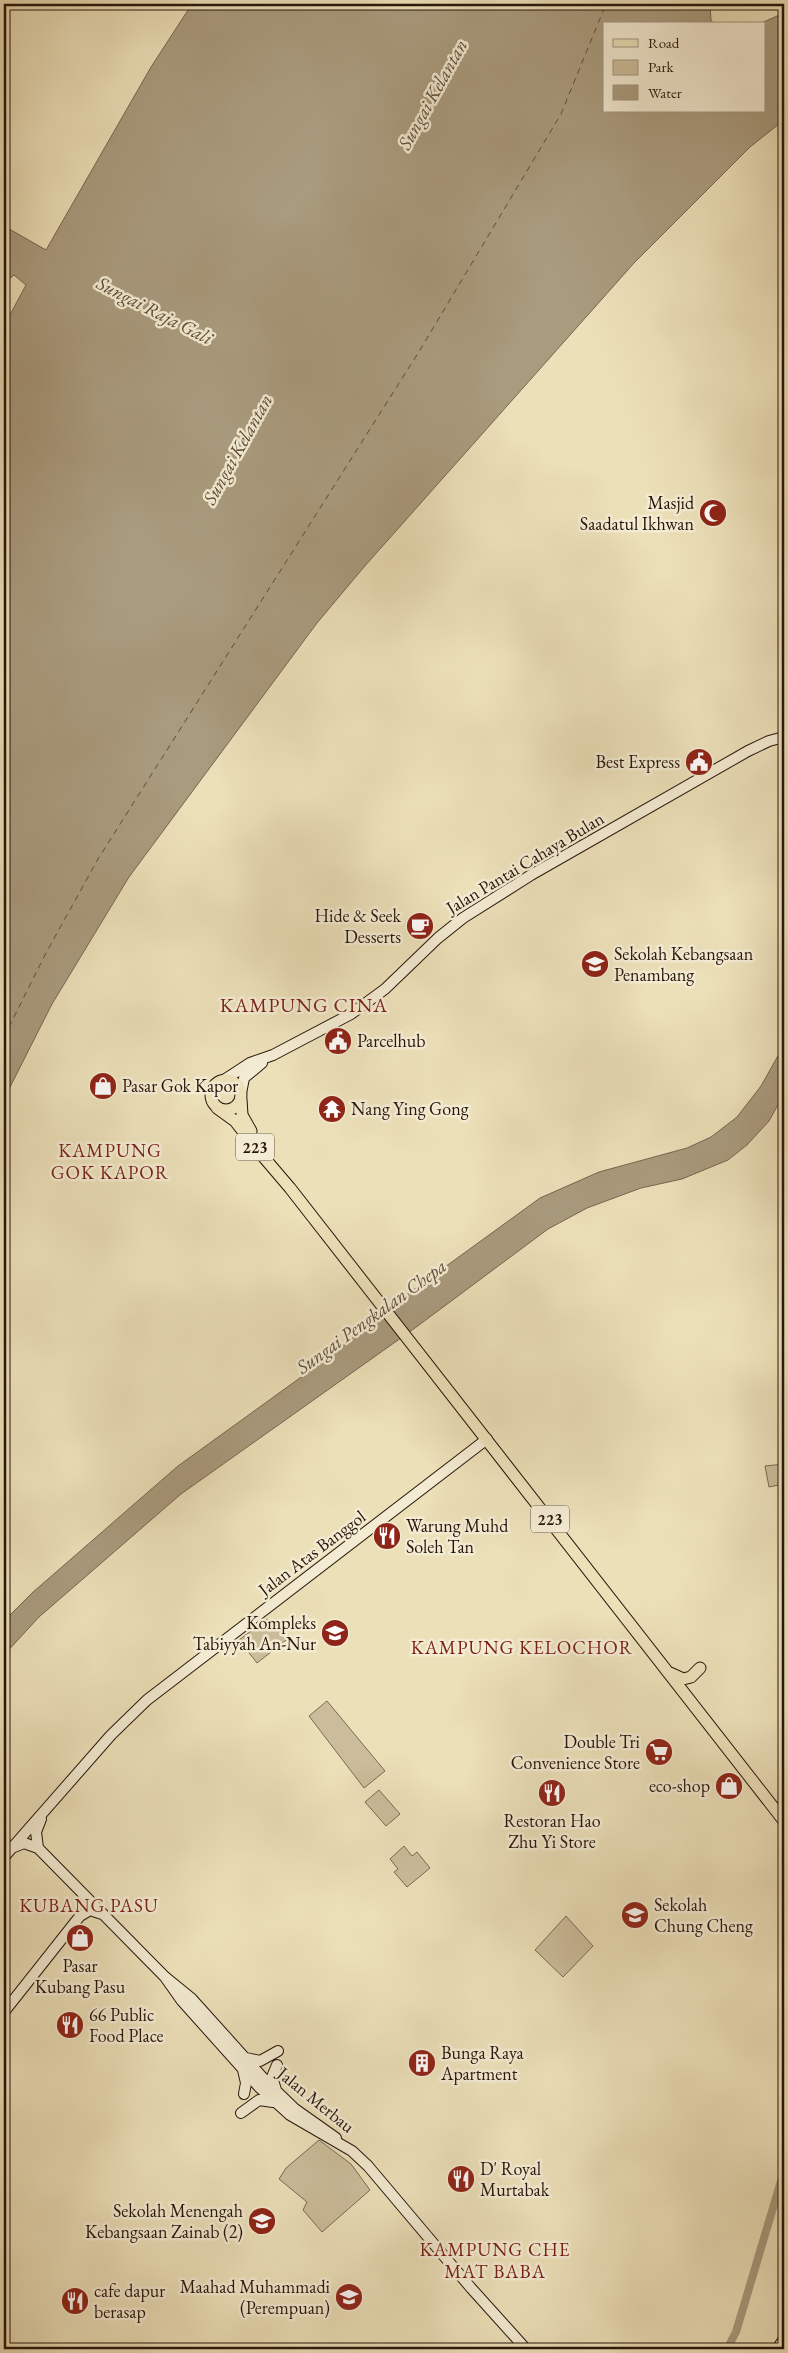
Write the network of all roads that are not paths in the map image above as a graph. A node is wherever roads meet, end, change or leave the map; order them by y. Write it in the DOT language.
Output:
graph roads {
  1 [pos="784,737"];
  2 [pos="273,1055"];
  3 [pos="224,1080"];
  4 [pos="241,1096"];
  5 [pos="217,1108"];
  6 [pos="290,1188"];
  7 [pos="487,1439"];
  8 [pos="700,1668"];
  9 [pos="669,1672"];
  10 [pos="42,1815"];
  11 [pos="784,1821"];
  12 [pos="14,1847"];
  13 [pos="38,1848"];
  14 [pos="4,1858"];
  15 [pos="78,1887"];
  16 [pos="103,1915"];
  17 [pos="80,1916"];
  18 [pos="165,1978"];
  19 [pos="4,2012"];
  20 [pos="278,2051"];
  21 [pos="243,2056"];
  22 [pos="277,2065"];
  23 [pos="242,2068"];
  24 [pos="277,2091"];
  25 [pos="244,2094"];
  26 [pos="279,2105"];
  27 [pos="241,2113"];
  28 [pos="352,2151"];
  29 [pos="784,2339"];
  30 [pos="526,2349"];
  31 [pos="777,2349"];
  1 -- 2 [label="main road, Jalan Pantai Cahaya Bulan"];
  2 -- 3 [label="main road, Jalan Pantai Cahaya Bulan"];
  2 -- 4 [label="main road, Jalan Pantai Cahaya Bulan"];
  3 -- 4 [label="main road"];
  3 -- 5 [label="main road"];
  4 -- 5 [label="main road, 223"];
  4 -- 6 [label="main road, 223"];
  5 -- 6 [label="main road, 223"];
  6 -- 7 [label="main road, 223"];
  7 -- 9 [label="main road, 223"];
  7 -- 10 [label="main road, Jalan Atas Banggol"];
  8 -- 9 [label="main road"];
  9 -- 11 [label="main road, 223"];
  10 -- 12 [label="main road, Jalan Atas Banggol"];
  10 -- 13 [label="main road"];
  12 -- 13 [label="main road"];
  12 -- 14 [label="main road, Jalan Atas Banggol"];
  13 -- 15 [label="main road"];
  15 -- 16 [label="main road"];
  15 -- 17 [label="main road"];
  16 -- 17 [label="main road"];
  16 -- 18 [label="main road"];
  17 -- 19 [label="main road"];
  18 -- 21 [label="main road, Jalan Merbau"];
  18 -- 23 [label="main road"];
  20 -- 21 [label="main road"];
  21 -- 24 [label="main road, Jalan Merbau"];
  22 -- 24 [label="main road"];
  23 -- 25 [label="main road"];
  23 -- 26 [label="main road"];
  24 -- 28 [label="main road, Jalan Merbau"];
  26 -- 27 [label="main road"];
  26 -- 28 [label="main road"];
  28 -- 30 [label="main road"];
  29 -- 31 [label="main road"];
}
